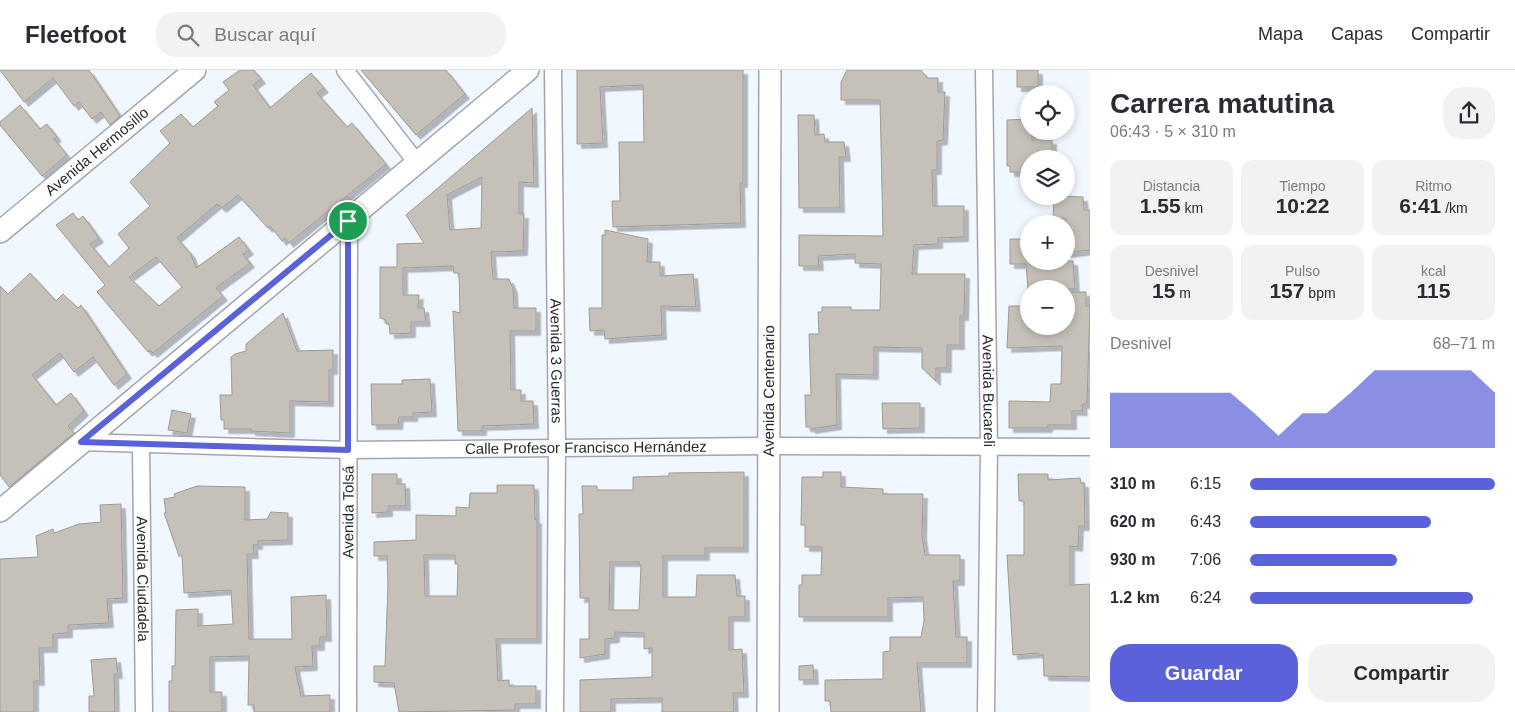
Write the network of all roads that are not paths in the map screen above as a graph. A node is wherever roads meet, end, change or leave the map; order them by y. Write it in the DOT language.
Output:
graph roads {
  1 [pos="195,70"];
  2 [pos="345,70"];
  3 [pos="528,70"];
  4 [pos="552,70"];
  5 [pos="770,70"];
  6 [pos="984,70"];
  7 [pos="417,163"];
  8 [pos="348,221"];
  9 [pos="0,232"];
  10 [pos="81,442"];
  11 [pos="141,445"];
  12 [pos="768,446"];
  13 [pos="989,446"];
  14 [pos="557,447"];
  15 [pos="1090,447"];
  16 [pos="348,450"];
  17 [pos="0,511"];
  18 [pos="144,712"];
  19 [pos="348,712"];
  20 [pos="555,712"];
  21 [pos="768,712"];
  22 [pos="986,712"];
  1 -- 9 [label="street, Avenida Hermosillo"];
  2 -- 7 [label="street"];
  3 -- 7 [label="street"];
  4 -- 14 [label="street, Avenida 3 Guerras"];
  5 -- 12 [label="street, Avenida Centenario"];
  6 -- 13 [label="street, Avenida Bucareli"];
  7 -- 8 [label="street"];
  8 -- 10 [label="street"];
  8 -- 16 [label="street, Avenida Tolsá"];
  10 -- 11 [label="street, Calle Profesor Francisco Hernández"];
  10 -- 17 [label="street"];
  11 -- 16 [label="street, Calle Profesor Francisco Hernández"];
  11 -- 18 [label="street, Avenida Ciudadela"];
  12 -- 13 [label="street, Calle Profesor Francisco Hernández"];
  12 -- 14 [label="street, Calle Profesor Francisco Hernández"];
  12 -- 21 [label="street, Avenida Centenario"];
  13 -- 15 [label="street, Calle Profesor Francisco Hernández"];
  13 -- 22 [label="street, Avenida Bucareli"];
  14 -- 16 [label="street, Calle Profesor Francisco Hernández"];
  14 -- 20 [label="street, Avenida 3 Guerras"];
  16 -- 19 [label="street, Avenida Tolsá"];
}
